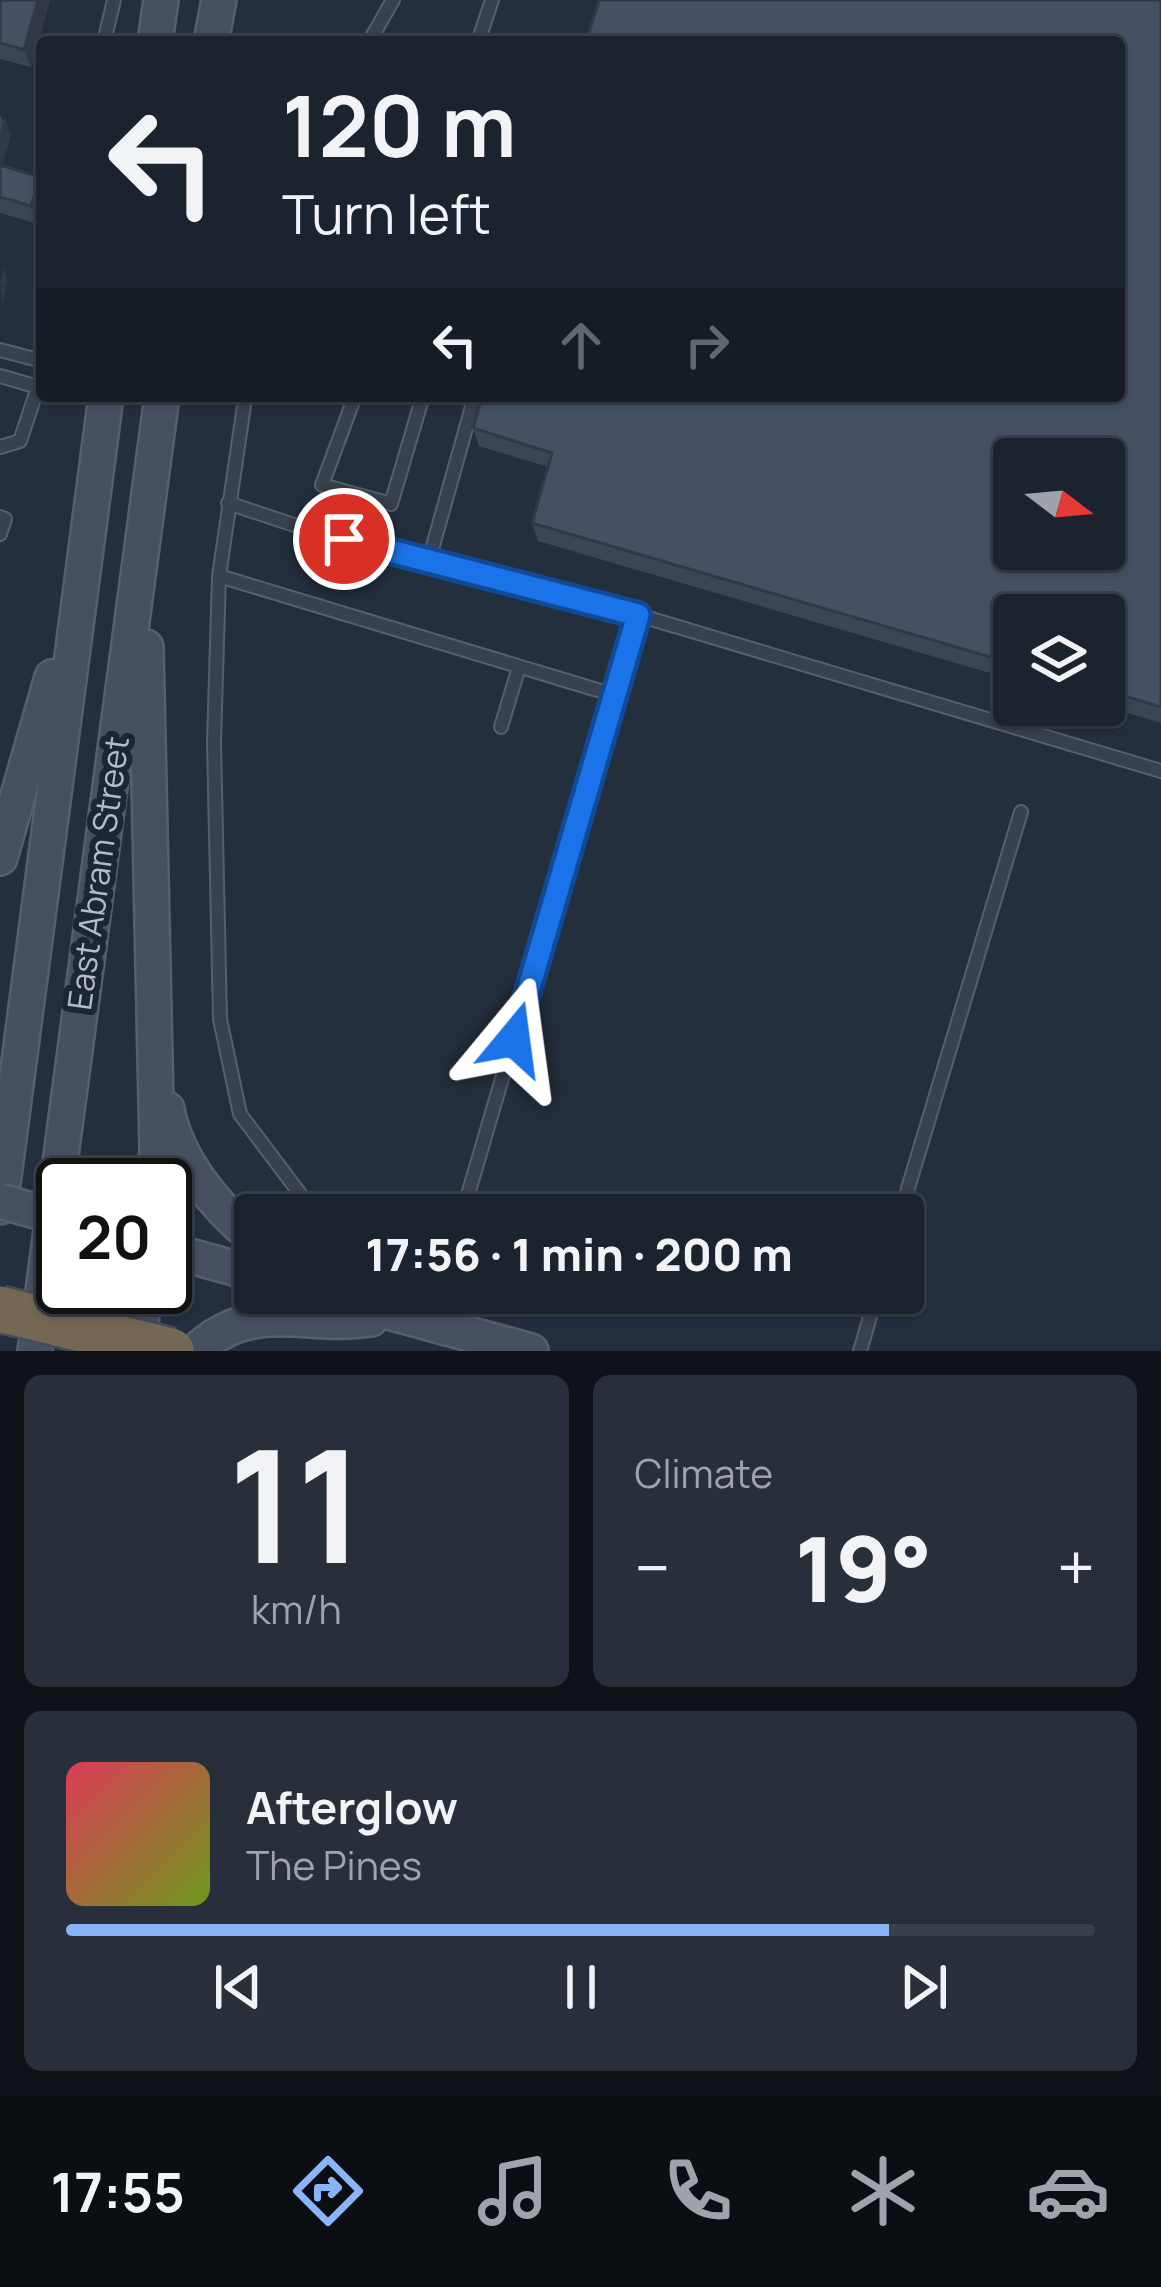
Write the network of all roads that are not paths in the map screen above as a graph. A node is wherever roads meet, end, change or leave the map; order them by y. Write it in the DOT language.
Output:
graph roads {
  1 [pos="114,0"];
  2 [pos="161,0"];
  3 [pos="219,0"];
  4 [pos="393,0"];
  5 [pos="492,0"];
  6 [pos="105,36"];
  7 [pos="156,36"];
  8 [pos="213,36"];
  9 [pos="372,36"];
  10 [pos="480,36"];
  11 [pos="0,350"];
  12 [pos="36,359"];
  13 [pos="0,376"];
  14 [pos="36,387"];
  15 [pos="36,394"];
  16 [pos="105,402"];
  17 [pos="161,402"];
  18 [pos="244,402"];
  19 [pos="353,402"];
  20 [pos="421,402"];
  21 [pos="474,402"];
  22 [pos="0,447"];
  23 [pos="228,503"];
  24 [pos="2,518"];
  25 [pos="0,534"];
  26 [pos="142,558"];
  27 [pos="429,560"];
  28 [pos="219,576"];
  29 [pos="80,577"];
  30 [pos="638,615"];
  31 [pos="519,667"];
  32 [pos="614,695"];
  33 [pos="501,727"];
  34 [pos="1161,771"];
  35 [pos="1021,812"];
  36 [pos="0,858"];
  37 [pos="154,1038"];
  38 [pos="156,1158"];
  39 [pos="300,1194"];
  40 [pos="468,1194"];
  41 [pos="906,1194"];
  42 [pos="0,1204"];
  43 [pos="36,1213"];
  44 [pos="234,1218"];
  45 [pos="192,1256"];
  46 [pos="234,1268"];
  47 [pos="0,1309"];
  48 [pos="142,1314"];
  49 [pos="393,1314"];
  50 [pos="402,1314"];
  51 [pos="446,1314"];
  52 [pos="871,1314"];
  53 [pos="396,1315"];
  54 [pos="35,1351"];
  55 [pos="137,1351"];
  56 [pos="171,1351"];
  57 [pos="196,1351"];
  58 [pos="531,1351"];
  59 [pos="860,1351"];
  1 -- 6 [label="lane"];
  2 -- 7 [label="main road"];
  3 -- 8 [label="main road"];
  4 -- 9 [label="lane"];
  5 -- 10 [label="lane"];
  11 -- 12 [label="lane"];
  13 -- 14 [label="lane"];
  15 -- 22 [label="lane"];
  16 -- 29 [label="main road, East Abram Street"];
  17 -- 26 [label="main road, East Abram Street"];
  18 -- 23 [label="lane"];
  19 -- 20 [label="lane"];
  21 -- 27 [label="lane"];
  23 -- 27 [label="lane"];
  23 -- 28 [label="lane"];
  24 -- 25 [label="lane"];
  26 -- 37 [label="main road"];
  26 -- 54 [label="main road, East Abram Street"];
  27 -- 30 [label="lane"];
  28 -- 31 [label="lane"];
  28 -- 39 [label="lane"];
  29 -- 36 [label="main road"];
  29 -- 42 [label="main road, East Abram Street"];
  30 -- 32 [label="lane"];
  30 -- 34 [label="lane"];
  31 -- 32 [label="lane"];
  31 -- 33 [label="lane"];
  32 -- 40 [label="lane"];
  35 -- 41 [label="lane"];
  37 -- 38 [label="main road"];
  37 -- 44 [label="main road"];
  42 -- 43 [label="main road, bridge"];
  45 -- 46 [label="main road"];
  47 -- 56 [label="highway, bridge"];
  48 -- 55 [label="main road"];
  49 -- 53 [label="main road"];
  50 -- 53 [label="main road"];
  51 -- 58 [label="main road"];
  52 -- 59 [label="lane"];
  53 -- 57 [label="main road"];
}
